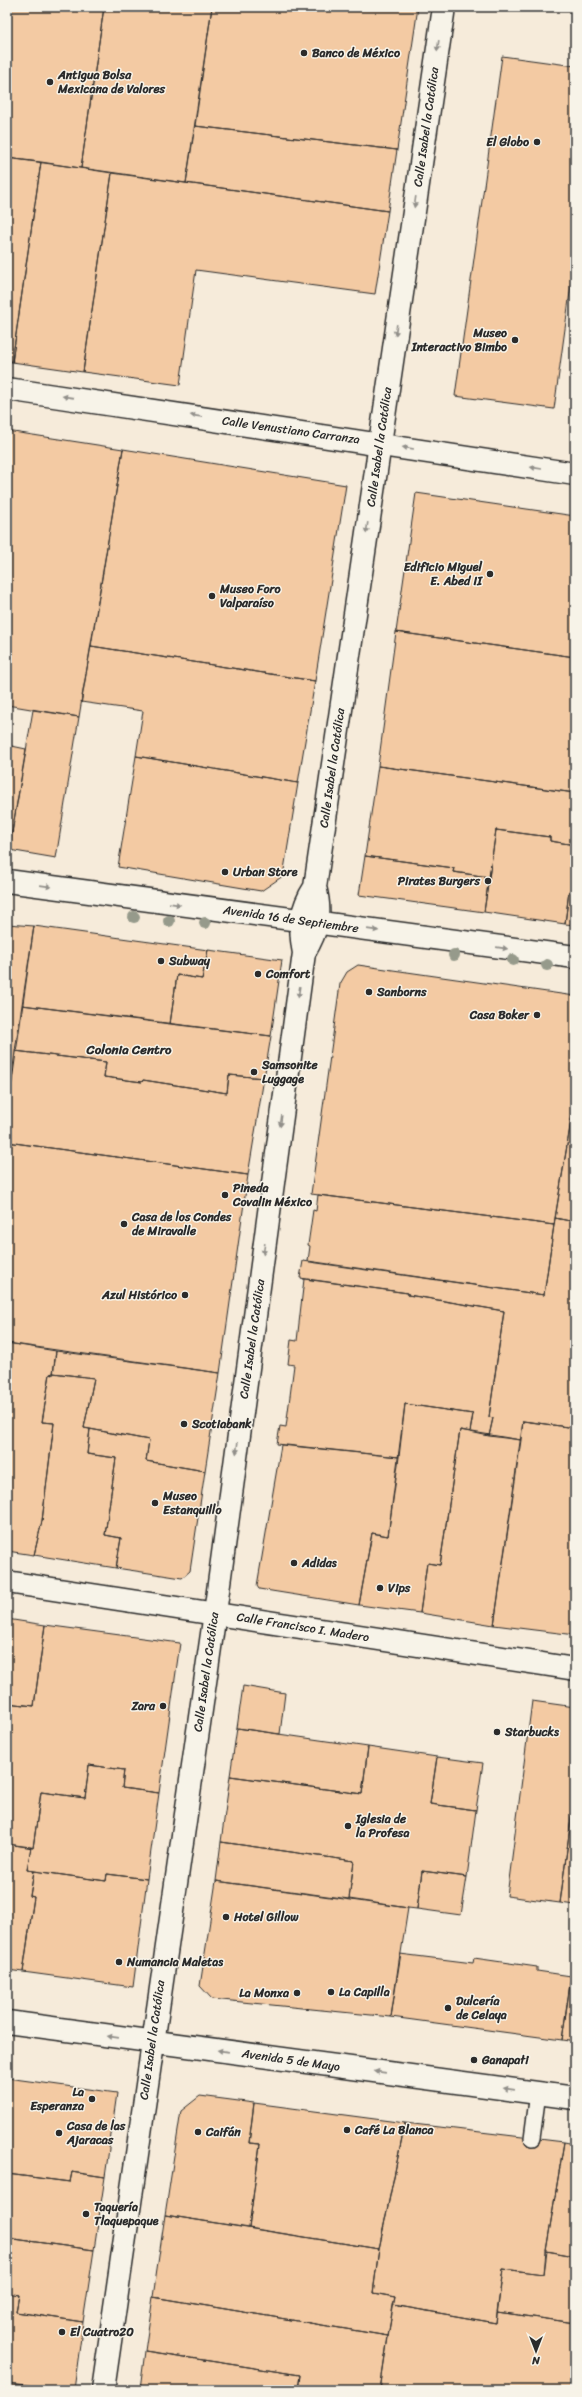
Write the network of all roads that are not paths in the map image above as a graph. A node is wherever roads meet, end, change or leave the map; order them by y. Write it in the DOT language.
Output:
graph roads {
  1 [pos="444,7"];
  2 [pos="7,389"];
  3 [pos="380,443"];
  4 [pos="575,474"];
  5 [pos="7,881"];
  6 [pos="310,922"];
  7 [pos="575,957"];
  8 [pos="7,1582"];
  9 [pos="215,1613"];
  10 [pos="575,1669"];
  11 [pos="7,2022"];
  12 [pos="152,2042"];
  13 [pos="538,2093"];
  14 [pos="575,2098"];
  15 [pos="532,2138"];
  16 [pos="103,2390"];
  1 -- 3 [label="street, Calle Isabel la Católica, one-way"];
  3 -- 2 [label="street, Calle Venustiano Carranza, one-way"];
  4 -- 3 [label="street, Calle Venustiano Carranza, one-way"];
  3 -- 6 [label="street, Calle Isabel la Católica, one-way"];
  5 -- 6 [label="street, Avenida 16 de Septiembre, one-way"];
  6 -- 7 [label="street, Avenida 16 de Septiembre, one-way"];
  6 -- 9 [label="street, Calle Isabel la Católica, one-way"];
  8 -- 9 [label="street, Calle Francisco I. Madero"];
  9 -- 10 [label="street, Calle Francisco I. Madero"];
  9 -- 12 [label="street, Calle Isabel la Católica"];
  12 -- 11 [label="street, Avenida 5 de Mayo, one-way"];
  13 -- 12 [label="street, Avenida 5 de Mayo, one-way"];
  12 -- 16 [label="street, Calle Isabel la Católica"];
  13 -- 14 [label="street, Avenida 5 de Mayo"];
  13 -- 15 [label="lane"];
}
